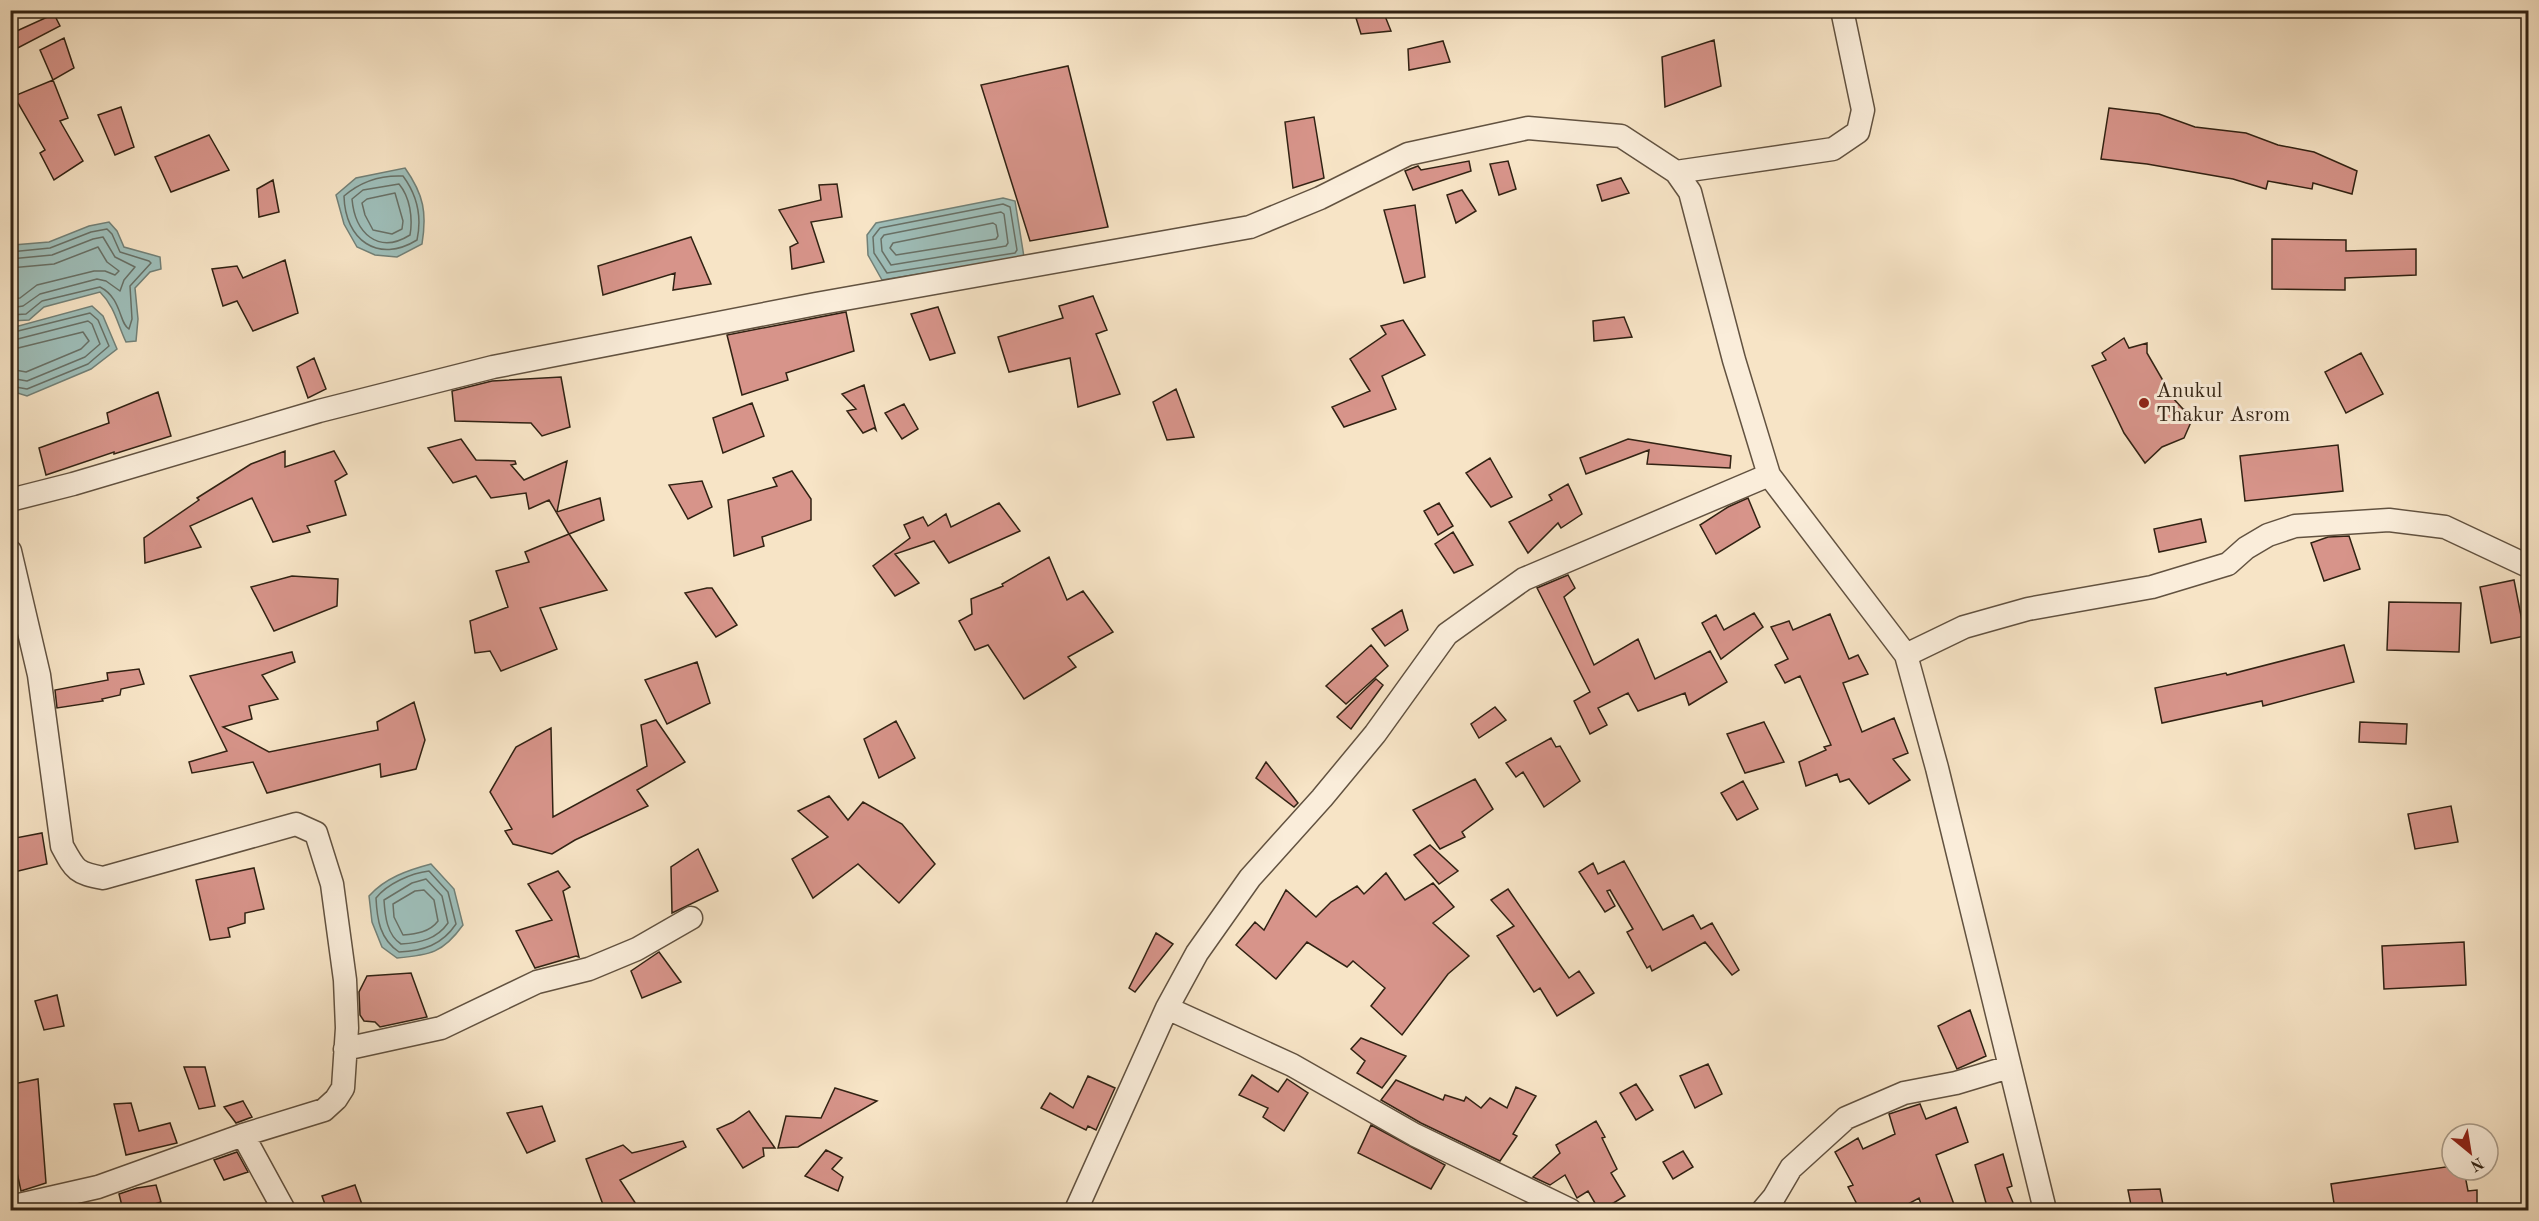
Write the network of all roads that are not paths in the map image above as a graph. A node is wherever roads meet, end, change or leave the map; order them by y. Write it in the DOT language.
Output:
graph roads {
  1 [pos="1842,10"];
  2 [pos="1676,172"];
  3 [pos="1769,475"];
  4 [pos="10,500"];
  5 [pos="10,551"];
  6 [pos="2529,566"];
  7 [pos="1906,656"];
  8 [pos="691,918"];
  9 [pos="1167,1008"];
  10 [pos="345,1049"];
  11 [pos="2010,1067"];
  12 [pos="243,1135"];
  13 [pos="10,1207"];
  14 [pos="284,1210"];
  15 [pos="1076,1210"];
  16 [pos="1570,1210"];
  17 [pos="1763,1210"];
  18 [pos="2045,1210"];
  1 -- 2 [label="street"];
  2 -- 3 [label="street"];
  2 -- 4 [label="street"];
  3 -- 7 [label="street"];
  3 -- 9 [label="street"];
  5 -- 10 [label="street"];
  6 -- 7 [label="street"];
  7 -- 11 [label="street"];
  8 -- 10 [label="street"];
  9 -- 15 [label="street"];
  9 -- 16 [label="street"];
  10 -- 12 [label="street"];
  11 -- 17 [label="street"];
  11 -- 18 [label="street"];
  12 -- 13 [label="street"];
  12 -- 14 [label="street"];
}
